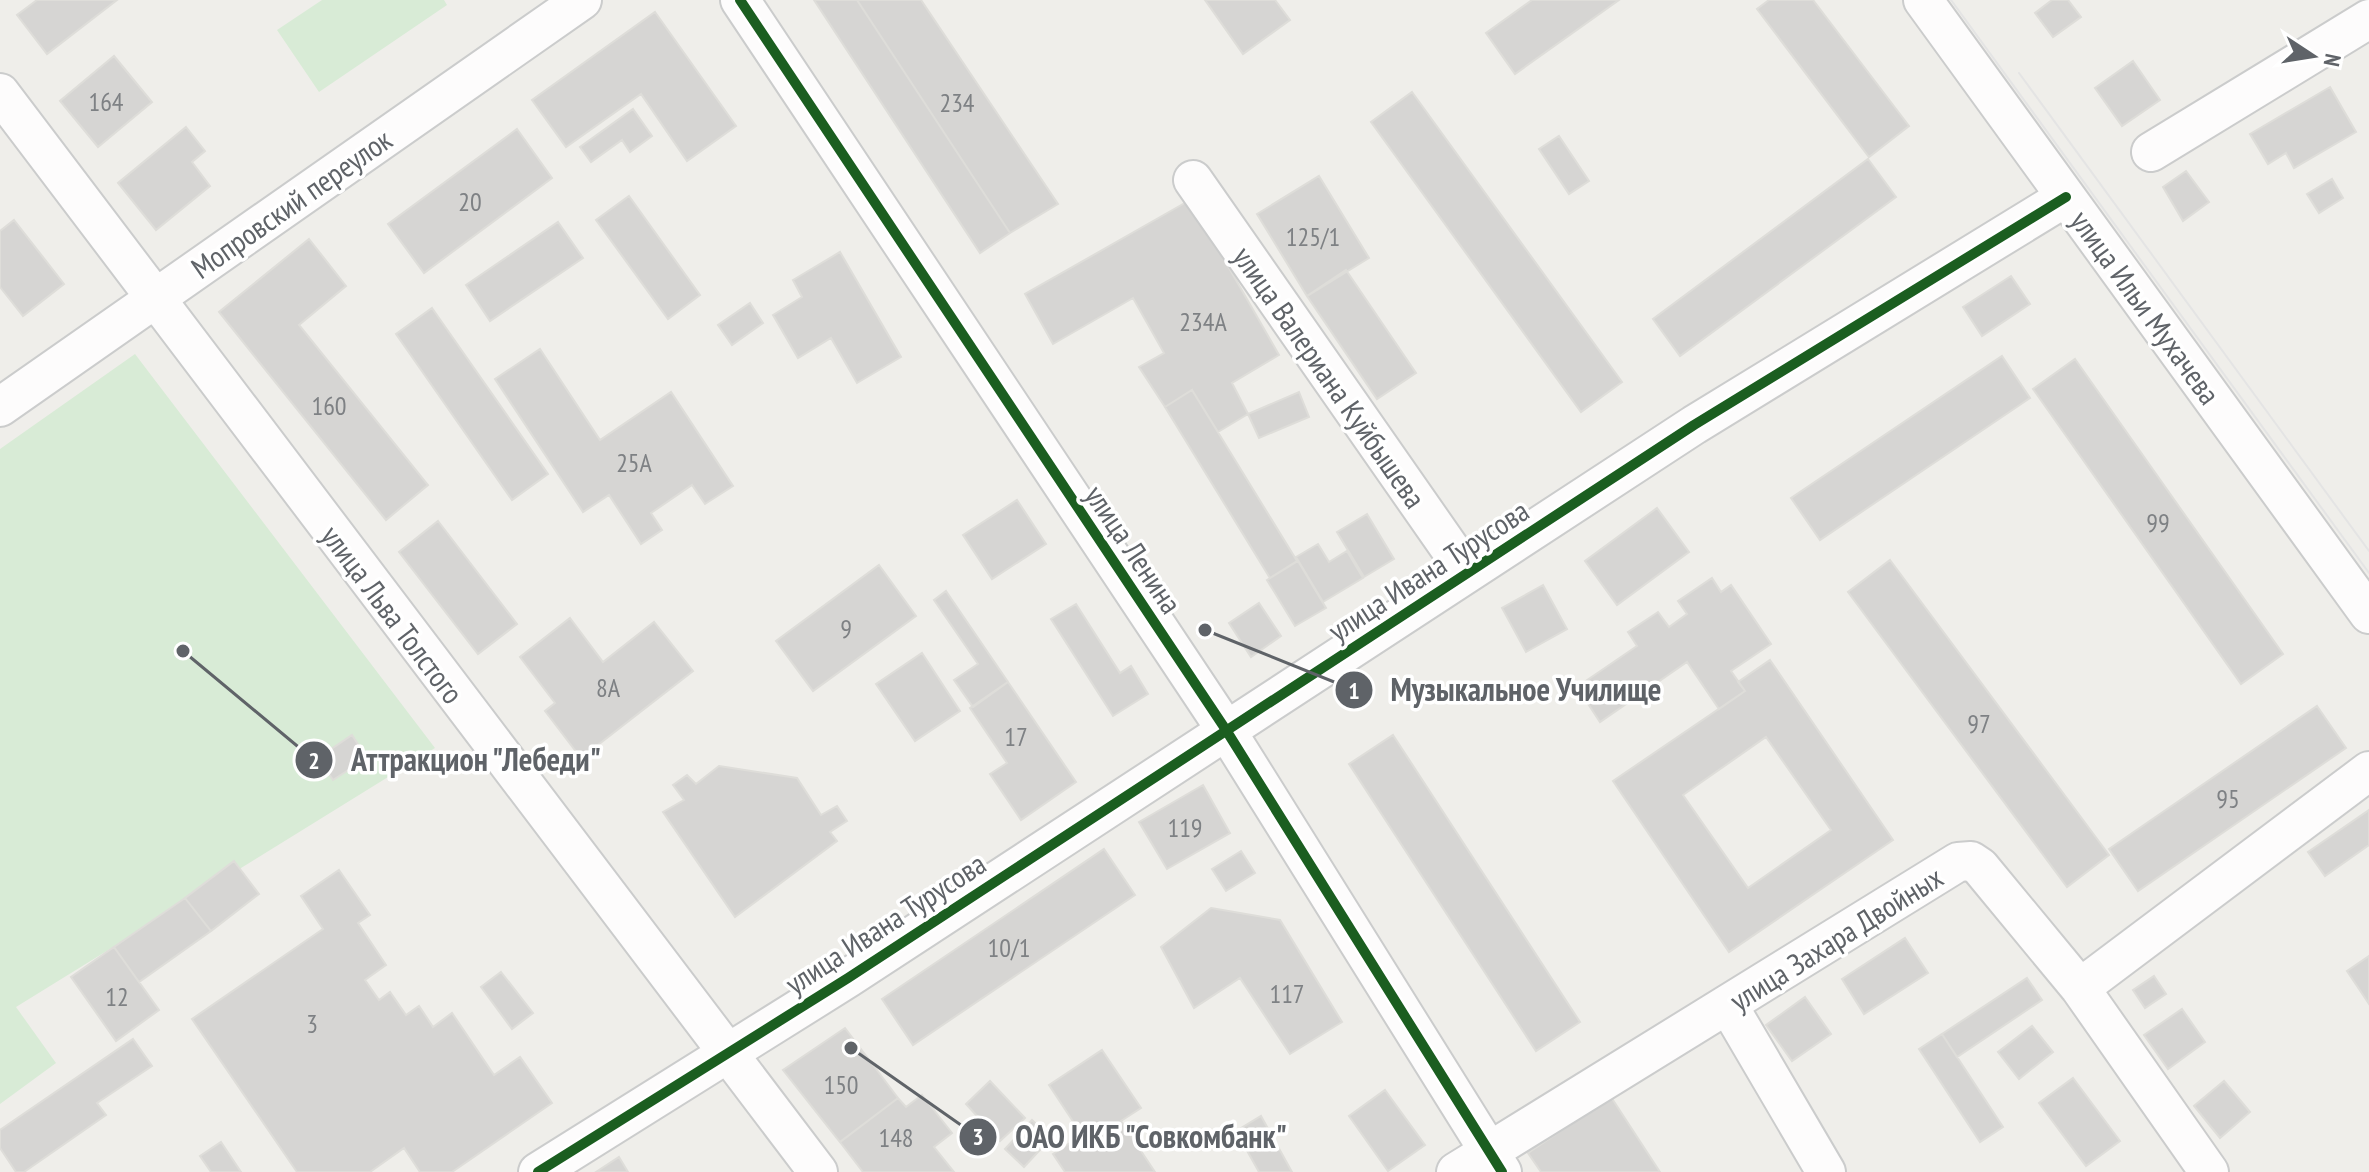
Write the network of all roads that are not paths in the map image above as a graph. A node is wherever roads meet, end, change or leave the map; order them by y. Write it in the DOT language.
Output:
graph roads {
  1 [pos="582,0"];
  2 [pos="740,0"];
  3 [pos="1923,0"];
  4 [pos="2369,19"];
  5 [pos="0,93"];
  6 [pos="2151,152"];
  7 [pos="1193,180"];
  8 [pos="2066,197"];
  9 [pos="156,298"];
  10 [pos="0,407"];
  11 [pos="1467,573"];
  12 [pos="2369,614"];
  13 [pos="1226,730"];
  14 [pos="2369,771"];
  15 [pos="2080,988"];
  16 [pos="1728,1005"];
  17 [pos="730,1051"];
  18 [pos="1494,1161"];
  19 [pos="538,1172"];
  20 [pos="818,1172"];
  21 [pos="1456,1172"];
  22 [pos="1826,1172"];
  23 [pos="2209,1172"];
  1 -- 9 [label="street, Мопровский переулок"];
  2 -- 13 [label="street, улица Ленина"];
  3 -- 8 [label="street, улица Ильи Мухачева"];
  4 -- 6 [label="street"];
  5 -- 9 [label="street, улица Льва Толстого"];
  7 -- 11 [label="street, улица Валериана Куйбышева"];
  8 -- 11 [label="street, улица Ивана Турусова"];
  8 -- 12 [label="street, улица Ильи Мухачева"];
  9 -- 10 [label="street, Мопровский переулок"];
  9 -- 17 [label="street, улица Льва Толстого"];
  11 -- 13 [label="street, улица Ивана Турусова"];
  13 -- 17 [label="street, улица Ивана Турусова"];
  13 -- 18 [label="street, улица Ленина"];
  14 -- 15 [label="street"];
  15 -- 16 [label="street, улица Захара Двойных"];
  15 -- 23 [label="street"];
  16 -- 18 [label="street, улица Захара Двойных"];
  16 -- 22 [label="street"];
  17 -- 19 [label="street, улица Ивана Турусова"];
  17 -- 20 [label="street, улица Льва Толстого"];
  18 -- 21 [label="street, улица Захара Двойных"];
}
